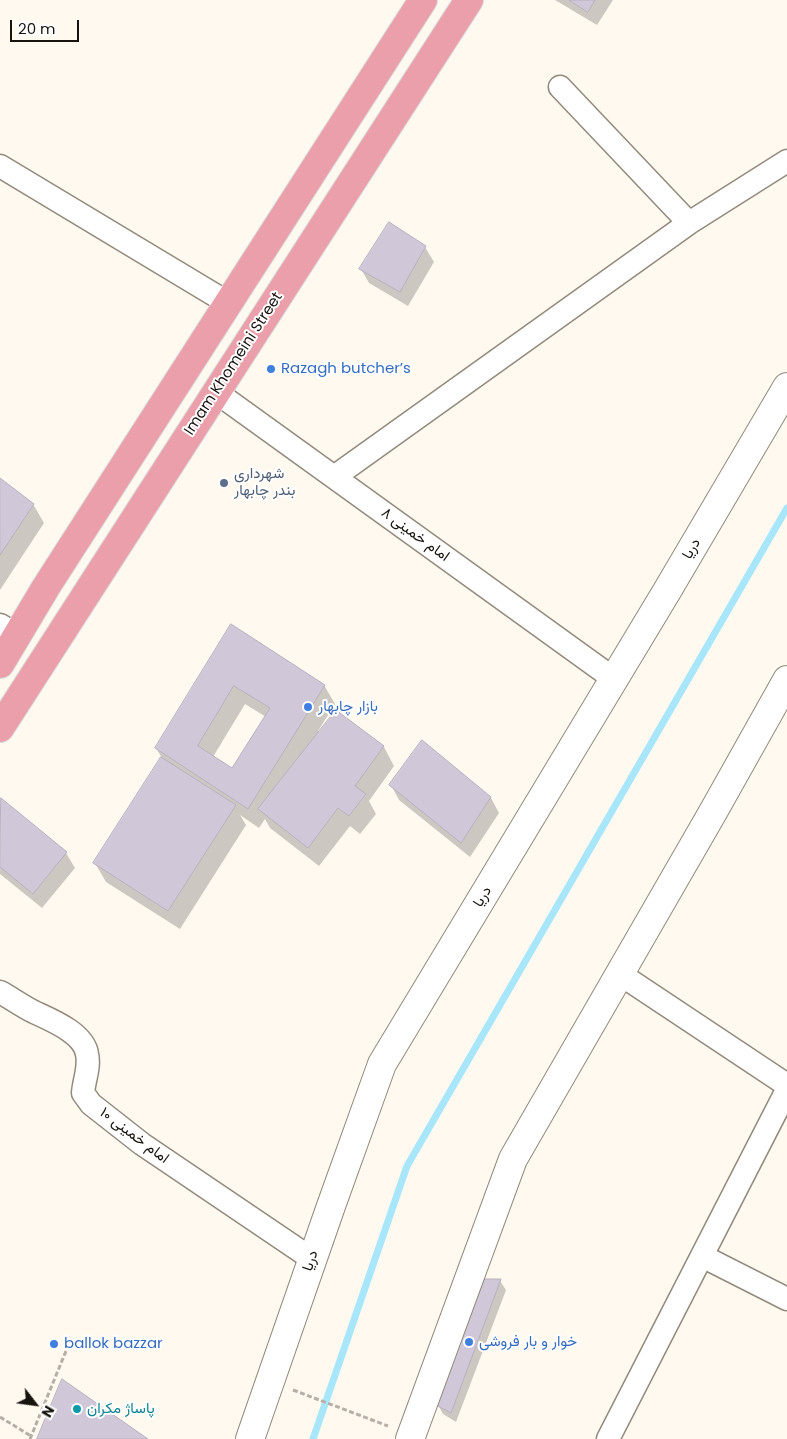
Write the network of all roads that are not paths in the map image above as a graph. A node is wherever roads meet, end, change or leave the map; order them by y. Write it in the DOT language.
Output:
graph roads {
  1 [pos="423,0"];
  2 [pos="469,0"];
  3 [pos="560,87"];
  4 [pos="787,161"];
  5 [pos="0,166"];
  6 [pos="690,223"];
  7 [pos="228,303"];
  8 [pos="185,371"];
  9 [pos="787,387"];
  10 [pos="216,392"];
  11 [pos="334,477"];
  12 [pos="9,630"];
  13 [pos="0,664"];
  14 [pos="614,679"];
  15 [pos="787,680"];
  16 [pos="0,728"];
  17 [pos="620,974"];
  18 [pos="0,992"];
  19 [pos="787,1085"];
  20 [pos="787,1090"];
  21 [pos="702,1256"];
  22 [pos="312,1259"];
  23 [pos="787,1299"];
  24 [pos="250,1439"];
  25 [pos="410,1439"];
  26 [pos="608,1439"];
  1 -- 7 [label="main road"];
  2 -- 10 [label="main road, Imam Khomeini Street"];
  3 -- 6 [label="street"];
  4 -- 6 [label="street"];
  5 -- 7 [label="street"];
  6 -- 11 [label="street"];
  7 -- 8 [label="main road"];
  8 -- 10 [label="main road"];
  8 -- 12 [label="main road"];
  9 -- 14 [label="street, دریا"];
  10 -- 11 [label="street, امام خمینی ۸"];
  10 -- 16 [label="main road, Imam Khomeini Street"];
  11 -- 14 [label="street, امام خمینی ۸"];
  12 -- 13 [label="main road"];
  14 -- 22 [label="street, دریا"];
  15 -- 17 [label="street"];
  17 -- 19 [label="street"];
  17 -- 25 [label="street"];
  18 -- 22 [label="street, امام خمینی ۱۰"];
  20 -- 21 [label="street"];
  21 -- 23 [label="street"];
  21 -- 26 [label="street"];
  22 -- 24 [label="street, دریا"];
}
